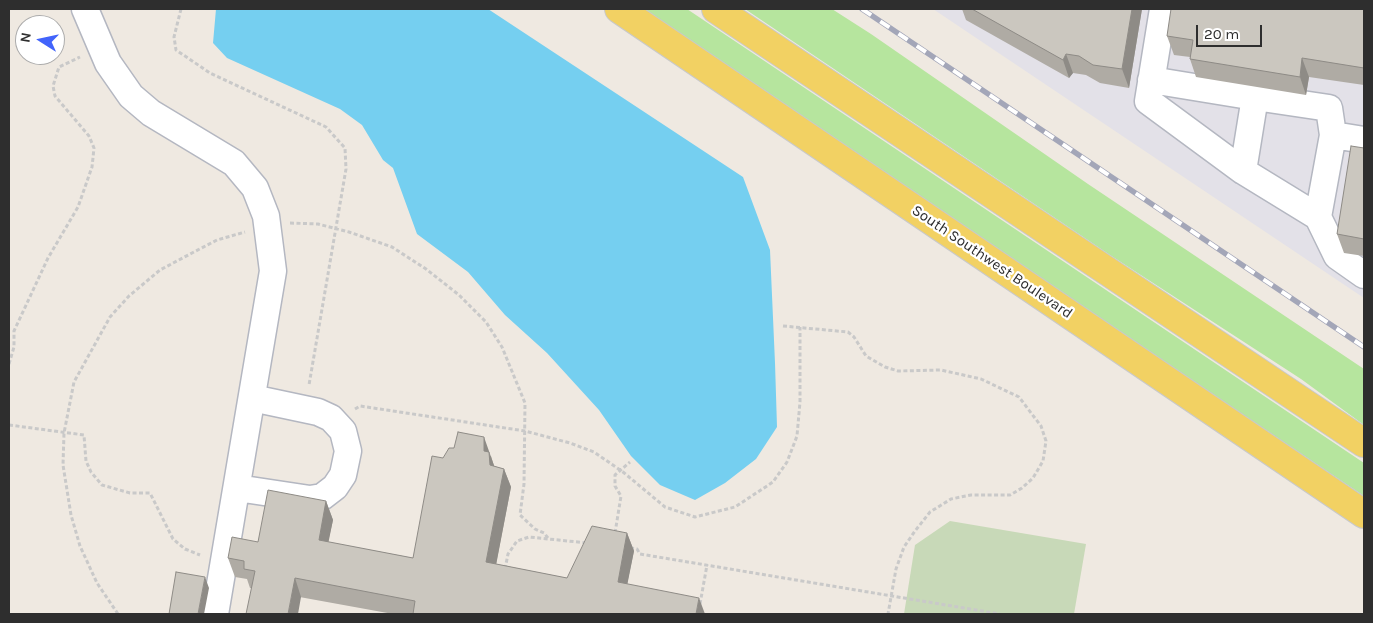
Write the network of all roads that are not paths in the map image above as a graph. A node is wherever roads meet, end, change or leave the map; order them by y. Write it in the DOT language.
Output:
graph roads {
  1 [pos="85,9"];
  2 [pos="619,9"];
  3 [pos="716,9"];
  4 [pos="1163,9"];
  5 [pos="1151,80"];
  6 [pos="1255,97"];
  7 [pos="1333,135"];
  8 [pos="1364,140"];
  9 [pos="1244,171"];
  10 [pos="1318,217"];
  11 [pos="1364,275"];
  12 [pos="252,398"];
  13 [pos="1364,443"];
  14 [pos="237,488"];
  15 [pos="1364,514"];
  16 [pos="215,614"];
  1 -- 12 [label="lane"];
  2 -- 15 [label="main road, South Southwest Boulevard"];
  3 -- 13 [label="main road"];
  4 -- 5 [label="lane"];
  5 -- 6 [label="lane"];
  5 -- 9 [label="lane"];
  6 -- 7 [label="lane"];
  6 -- 9 [label="lane"];
  7 -- 8 [label="lane"];
  7 -- 10 [label="lane"];
  9 -- 10 [label="lane"];
  10 -- 11 [label="lane"];
  12 -- 14 [label="lane"];
  12 -- 14 [label="lane"];
  14 -- 16 [label="lane"];
}
